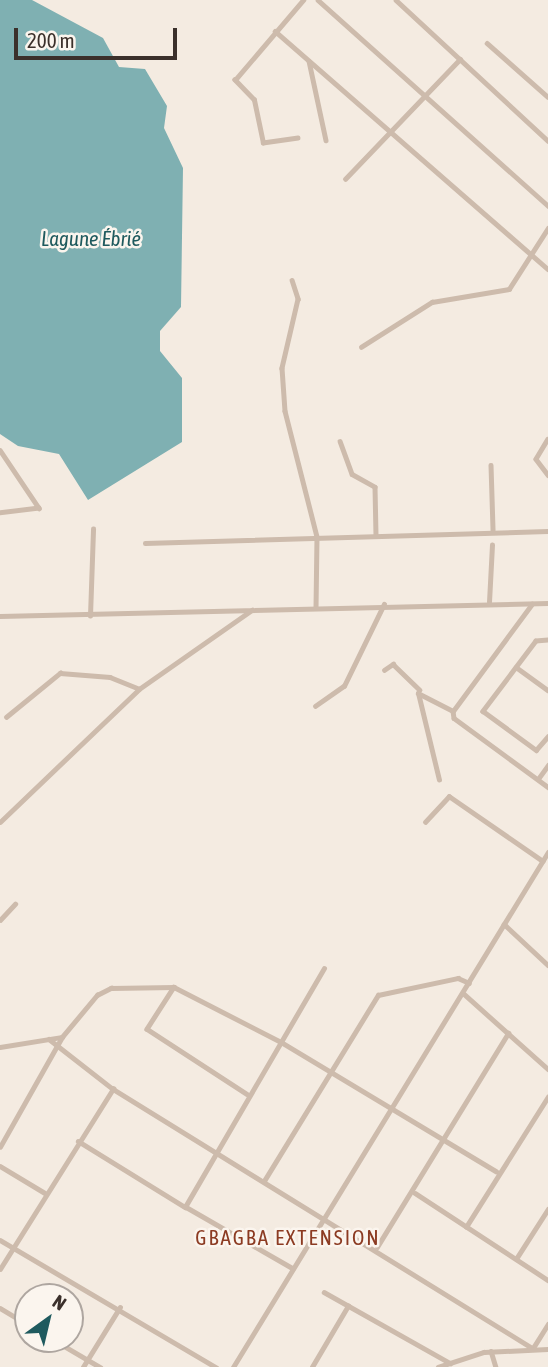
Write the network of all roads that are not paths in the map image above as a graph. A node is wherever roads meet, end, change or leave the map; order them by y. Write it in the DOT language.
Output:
graph roads {
  1 [pos="303,0"];
  2 [pos="318,0"];
  3 [pos="396,0"];
  4 [pos="275,32"];
  5 [pos="487,43"];
  6 [pos="460,59"];
  7 [pos="309,61"];
  8 [pos="426,94"];
  9 [pos="548,97"];
  10 [pos="392,129"];
  11 [pos="298,138"];
  12 [pos="326,140"];
  13 [pos="548,141"];
  14 [pos="345,178"];
  15 [pos="548,206"];
  16 [pos="548,228"];
  17 [pos="530,252"];
  18 [pos="548,269"];
  19 [pos="292,280"];
  20 [pos="362,347"];
  21 [pos="548,439"];
  22 [pos="340,441"];
  23 [pos="0,450"];
  24 [pos="491,465"];
  25 [pos="548,475"];
  26 [pos="0,513"];
  27 [pos="93,529"];
  28 [pos="493,530"];
  29 [pos="548,531"];
  30 [pos="376,534"];
  31 [pos="317,537"];
  32 [pos="145,543"];
  33 [pos="492,545"];
  34 [pos="489,602"];
  35 [pos="385,603"];
  36 [pos="548,603"];
  37 [pos="532,604"];
  38 [pos="316,606"];
  39 [pos="252,609"];
  40 [pos="0,616"];
  41 [pos="90,616"];
  42 [pos="548,640"];
  43 [pos="516,667"];
  44 [pos="384,670"];
  45 [pos="139,689"];
  46 [pos="420,690"];
  47 [pos="548,690"];
  48 [pos="315,706"];
  49 [pos="453,711"];
  50 [pos="6,717"];
  51 [pos="548,736"];
  52 [pos="548,765"];
  53 [pos="538,779"];
  54 [pos="439,780"];
  55 [pos="548,787"];
  56 [pos="0,822"];
  57 [pos="425,822"];
  58 [pos="548,852"];
  59 [pos="542,861"];
  60 [pos="15,904"];
  61 [pos="0,920"];
  62 [pos="504,924"];
  63 [pos="548,965"];
  64 [pos="324,968"];
  65 [pos="469,983"];
  66 [pos="174,987"];
  67 [pos="463,993"];
  68 [pos="508,1033"];
  69 [pos="62,1037"];
  70 [pos="49,1040"];
  71 [pos="281,1042"];
  72 [pos="0,1047"];
  73 [pos="60,1049"];
  74 [pos="548,1069"];
  75 [pos="330,1071"];
  76 [pos="113,1089"];
  77 [pos="247,1094"];
  78 [pos="548,1097"];
  79 [pos="390,1107"];
  80 [pos="78,1141"];
  81 [pos="445,1141"];
  82 [pos="0,1147"];
  83 [pos="216,1151"];
  84 [pos="0,1166"];
  85 [pos="496,1171"];
  86 [pos="264,1181"];
  87 [pos="45,1193"];
  88 [pos="415,1193"];
  89 [pos="185,1207"];
  90 [pos="548,1209"];
  91 [pos="323,1218"];
  92 [pos="466,1227"];
  93 [pos="0,1240"];
  94 [pos="12,1247"];
  95 [pos="377,1247"];
  96 [pos="516,1259"];
  97 [pos="0,1269"];
  98 [pos="293,1269"];
  99 [pos="548,1280"];
  100 [pos="324,1292"];
  101 [pos="348,1306"];
  102 [pos="120,1307"];
  103 [pos="548,1324"];
  104 [pos="533,1348"];
  105 [pos="548,1349"];
  106 [pos="491,1351"];
  107 [pos="76,1353"];
  108 [pos="87,1359"];
  109 [pos="450,1363"];
  110 [pos="83,1367"];
  111 [pos="100,1367"];
  112 [pos="216,1367"];
  113 [pos="233,1367"];
  114 [pos="312,1367"];
  115 [pos="438,1367"];
  116 [pos="496,1367"];
  1 -- 4 [label="street"];
  2 -- 8 [label="street"];
  3 -- 6 [label="street"];
  4 -- 7 [label="street"];
  4 -- 11 [label="street"];
  5 -- 9 [label="street"];
  6 -- 8 [label="street"];
  6 -- 13 [label="street"];
  7 -- 10 [label="street"];
  7 -- 12 [label="street"];
  8 -- 10 [label="street"];
  8 -- 15 [label="street"];
  10 -- 14 [label="street"];
  10 -- 17 [label="street"];
  16 -- 17 [label="street"];
  17 -- 18 [label="street"];
  17 -- 20 [label="street"];
  19 -- 31 [label="street"];
  21 -- 25 [label="street"];
  22 -- 30 [label="street"];
  23 -- 26 [label="street"];
  24 -- 28 [label="street"];
  27 -- 41 [label="street"];
  28 -- 29 [label="street"];
  28 -- 30 [label="street"];
  30 -- 31 [label="street"];
  31 -- 32 [label="street"];
  31 -- 38 [label="street"];
  33 -- 34 [label="street"];
  34 -- 35 [label="street"];
  34 -- 37 [label="street"];
  35 -- 38 [label="street"];
  35 -- 48 [label="street"];
  36 -- 37 [label="street"];
  37 -- 49 [label="street"];
  38 -- 39 [label="street"];
  39 -- 41 [label="street"];
  39 -- 45 [label="street"];
  40 -- 41 [label="street"];
  42 -- 43 [label="street"];
  43 -- 47 [label="street"];
  43 -- 51 [label="street"];
  44 -- 46 [label="street"];
  45 -- 50 [label="street"];
  45 -- 56 [label="street"];
  46 -- 49 [label="street"];
  46 -- 54 [label="street"];
  49 -- 53 [label="street"];
  52 -- 53 [label="street"];
  53 -- 55 [label="street"];
  57 -- 59 [label="street"];
  58 -- 59 [label="street"];
  59 -- 62 [label="street"];
  60 -- 61 [label="street"];
  62 -- 63 [label="street"];
  62 -- 65 [label="street"];
  64 -- 71 [label="street"];
  65 -- 67 [label="street"];
  65 -- 75 [label="street"];
  66 -- 69 [label="street"];
  66 -- 71 [label="street"];
  66 -- 77 [label="street"];
  67 -- 68 [label="street"];
  67 -- 79 [label="street"];
  68 -- 74 [label="street"];
  68 -- 81 [label="street"];
  69 -- 70 [label="street"];
  69 -- 73 [label="street"];
  70 -- 72 [label="street"];
  70 -- 73 [label="street"];
  71 -- 75 [label="street"];
  71 -- 77 [label="street"];
  73 -- 76 [label="street"];
  73 -- 82 [label="street"];
  75 -- 79 [label="street"];
  75 -- 86 [label="street"];
  76 -- 80 [label="street"];
  76 -- 83 [label="street"];
  77 -- 83 [label="street"];
  78 -- 85 [label="street"];
  79 -- 81 [label="street"];
  79 -- 91 [label="street"];
  80 -- 87 [label="street"];
  80 -- 89 [label="street"];
  81 -- 85 [label="street"];
  81 -- 88 [label="street"];
  83 -- 86 [label="street"];
  83 -- 89 [label="street"];
  84 -- 87 [label="street"];
  85 -- 92 [label="street"];
  86 -- 91 [label="street"];
  87 -- 94 [label="street"];
  88 -- 92 [label="street"];
  88 -- 95 [label="street"];
  89 -- 98 [label="street"];
  90 -- 96 [label="street"];
  91 -- 95 [label="street"];
  91 -- 98 [label="street"];
  92 -- 96 [label="street"];
  93 -- 94 [label="street"];
  94 -- 97 [label="street"];
  94 -- 102 [label="street"];
  95 -- 104 [label="street"];
  96 -- 99 [label="street"];
  98 -- 113 [label="street"];
  100 -- 101 [label="street"];
  101 -- 109 [label="street"];
  101 -- 114 [label="street"];
  102 -- 108 [label="street"];
  102 -- 112 [label="street"];
  103 -- 104 [label="street"];
  104 -- 105 [label="street"];
  104 -- 106 [label="street"];
  106 -- 109 [label="street"];
  106 -- 116 [label="street"];
  107 -- 108 [label="street"];
  108 -- 110 [label="street"];
  108 -- 111 [label="street"];
  109 -- 115 [label="street"];
}
